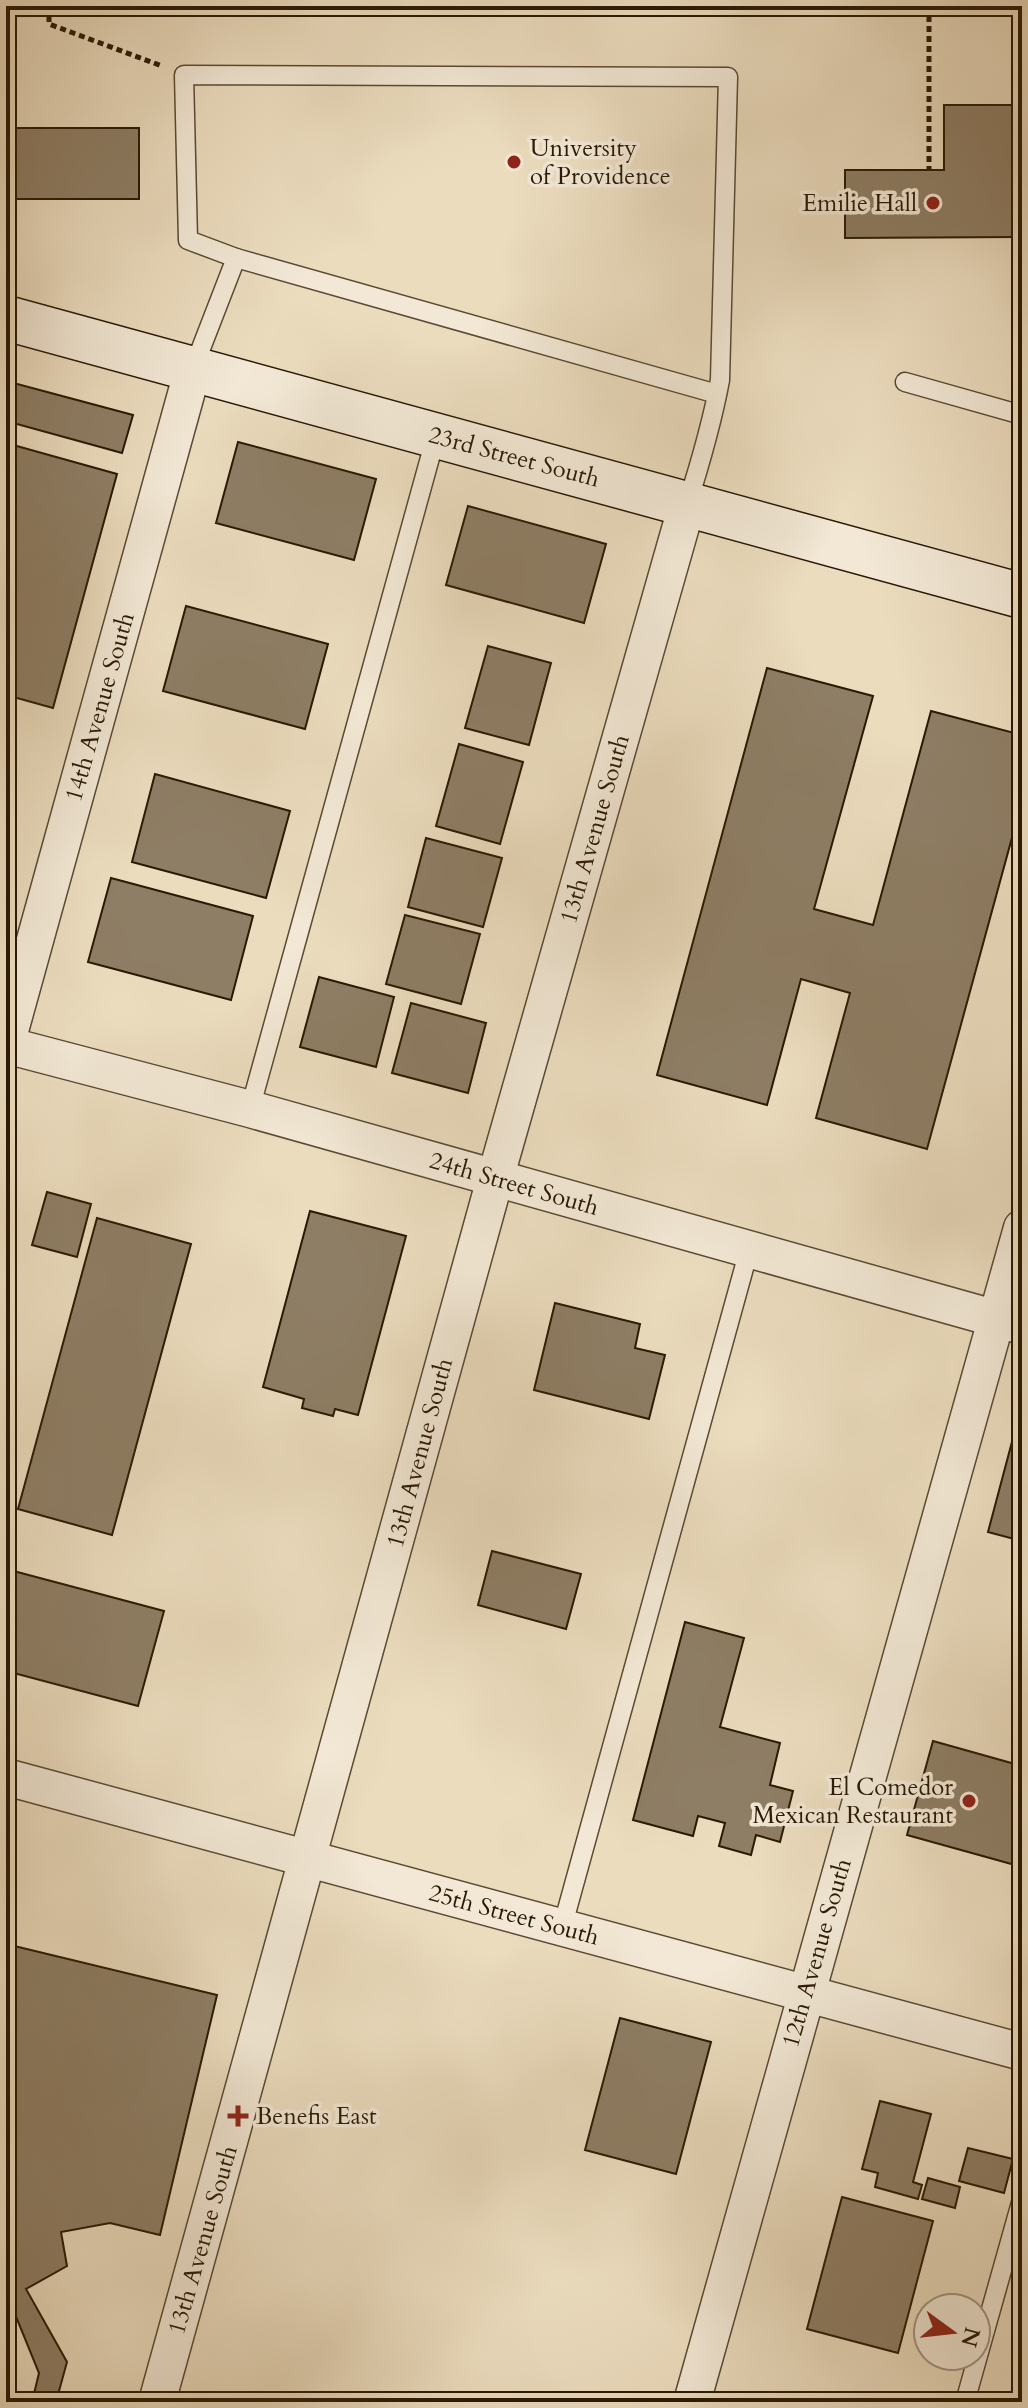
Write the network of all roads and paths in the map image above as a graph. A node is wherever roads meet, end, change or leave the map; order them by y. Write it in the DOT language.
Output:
graph roads {
  1 [pos="49,6"];
  2 [pos="929,6"];
  3 [pos="184,75"];
  4 [pos="929,169"];
  5 [pos="236,258"];
  6 [pos="6,318"];
  7 [pos="193,369"];
  8 [pos="905,382"];
  9 [pos="717,394"];
  10 [pos="1022,415"];
  11 [pos="436,436"];
  12 [pos="687,505"];
  13 [pos="1022,596"];
  14 [pos="6,1045"];
  15 [pos="250,1109"];
  16 [pos="495,1179"];
  17 [pos="1022,1228"];
  18 [pos="749,1250"];
  19 [pos="1009,1322"];
  20 [pos="6,1777"];
  21 [pos="308,1861"];
  22 [pos="562,1928"];
  23 [pos="805,1991"];
  24 [pos="1022,2052"];
  25 [pos="1022,2199"];
  26 [pos="157,2402"];
  27 [pos="692,2402"];
  28 [pos="965,2402"];
  1 -- 3 [label="path"];
  2 -- 4 [label="path"];
  3 -- 5 [label="lane"];
  3 -- 9 [label="lane"];
  5 -- 7 [label="lane"];
  5 -- 9 [label="lane"];
  6 -- 7 [label="street, 23rd Street South"];
  7 -- 11 [label="street, 23rd Street South"];
  7 -- 14 [label="street, 14th Avenue South"];
  8 -- 10 [label="lane"];
  9 -- 12 [label="lane"];
  11 -- 12 [label="street, 23rd Street South"];
  11 -- 15 [label="lane"];
  12 -- 13 [label="street, 23rd Street South"];
  12 -- 16 [label="street, 13th Avenue South"];
  14 -- 15 [label="street, 24th Street South"];
  15 -- 16 [label="street, 24th Street South"];
  16 -- 18 [label="street, 24th Street South"];
  16 -- 21 [label="street, 13th Avenue South"];
  17 -- 19 [label="street, 12th Avenue South"];
  18 -- 19 [label="street, 24th Street South"];
  18 -- 22 [label="lane"];
  19 -- 23 [label="street, 12th Avenue South"];
  20 -- 21 [label="street, 25th Street South"];
  21 -- 22 [label="street, 25th Street South"];
  21 -- 26 [label="street, 13th Avenue South"];
  22 -- 23 [label="street, 25th Street South"];
  23 -- 24 [label="street, 25th Street South"];
  23 -- 27 [label="street, 12th Avenue South"];
  25 -- 28 [label="lane"];
}
